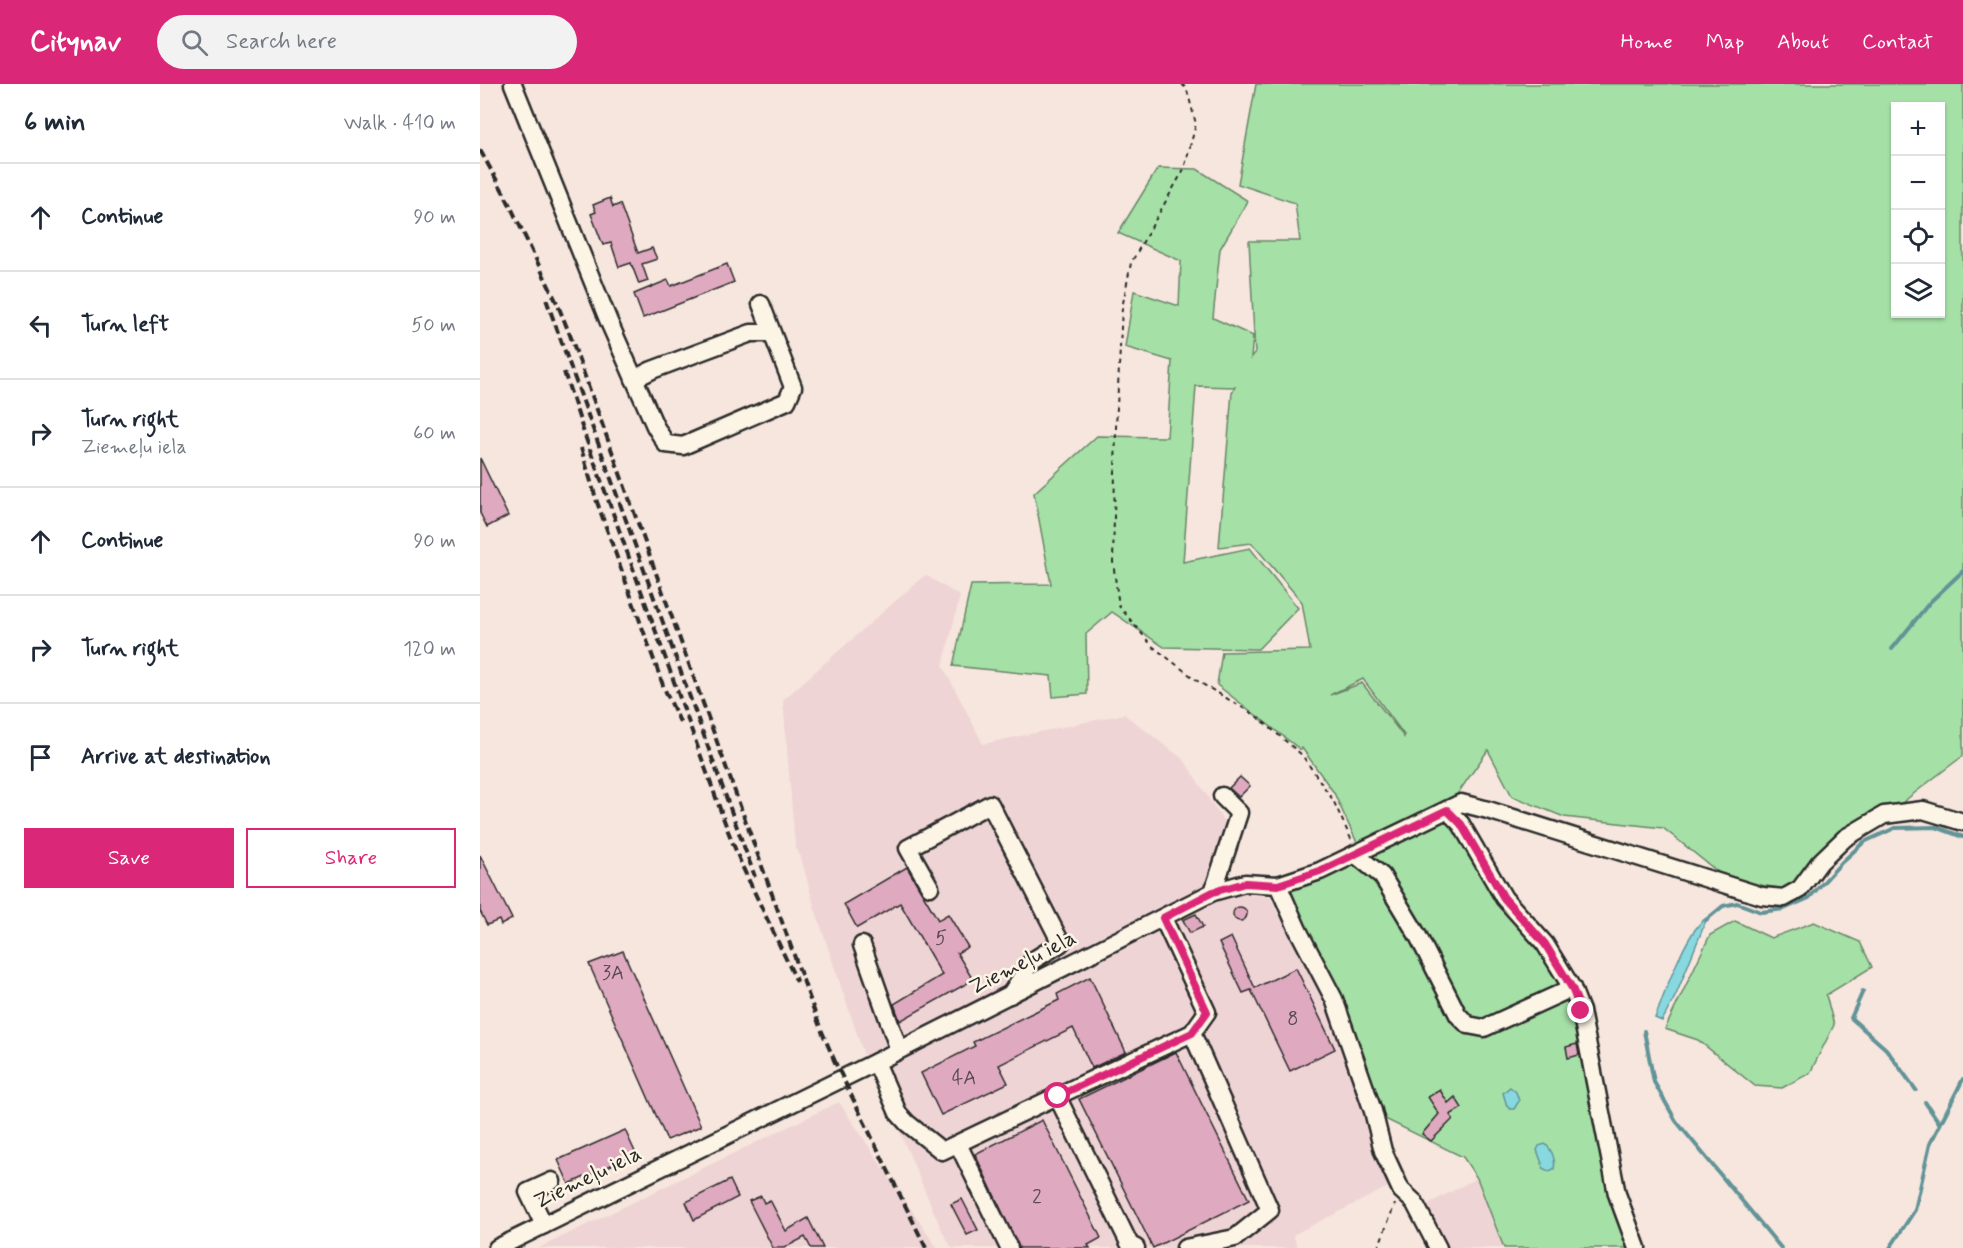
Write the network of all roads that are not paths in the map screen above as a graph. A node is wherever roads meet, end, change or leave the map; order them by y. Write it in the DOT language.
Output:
graph roads {
  1 [pos="513,84"];
  2 [pos="761,304"];
  3 [pos="771,333"];
  4 [pos="634,379"];
  5 [pos="1222,796"];
  6 [pos="1447,810"];
  7 [pos="1963,822"];
  8 [pos="1355,854"];
  9 [pos="1278,885"];
  10 [pos="930,887"];
  11 [pos="1213,892"];
  12 [pos="1163,918"];
  13 [pos="862,945"];
  14 [pos="1572,988"];
  15 [pos="1010,995"];
  16 [pos="1192,1033"];
  17 [pos="899,1050"];
  18 [pos="876,1062"];
  19 [pos="1058,1096"];
  20 [pos="958,1144"];
  21 [pos="552,1181"];
  22 [pos="544,1225"];
  23 [pos="497,1248"];
  24 [pos="1009,1248"];
  25 [pos="1136,1248"];
  26 [pos="1185,1248"];
  27 [pos="1438,1248"];
  28 [pos="1636,1248"];
  1 -- 4 [label="street"];
  2 -- 3 [label="street"];
  3 -- 4 [label="street"];
  3 -- 4 [label="street"];
  5 -- 11 [label="street"];
  6 -- 7 [label="street"];
  6 -- 8 [label="street"];
  6 -- 14 [label="street"];
  8 -- 9 [label="street"];
  8 -- 14 [label="street"];
  9 -- 11 [label="street, Ziemeļu iela"];
  9 -- 27 [label="street"];
  10 -- 15 [label="street"];
  11 -- 12 [label="street, Ziemeļu iela"];
  12 -- 15 [label="street, Ziemeļu iela"];
  12 -- 16 [label="street"];
  13 -- 17 [label="street"];
  14 -- 28 [label="street"];
  15 -- 17 [label="street, Ziemeļu iela"];
  16 -- 19 [label="street"];
  16 -- 26 [label="street"];
  17 -- 18 [label="street, Ziemeļu iela"];
  18 -- 20 [label="street"];
  18 -- 22 [label="street, Ziemeļu iela"];
  19 -- 20 [label="street"];
  19 -- 25 [label="street"];
  20 -- 24 [label="street"];
  21 -- 22 [label="street"];
  22 -- 23 [label="street, Ziemeļu iela"];
}
